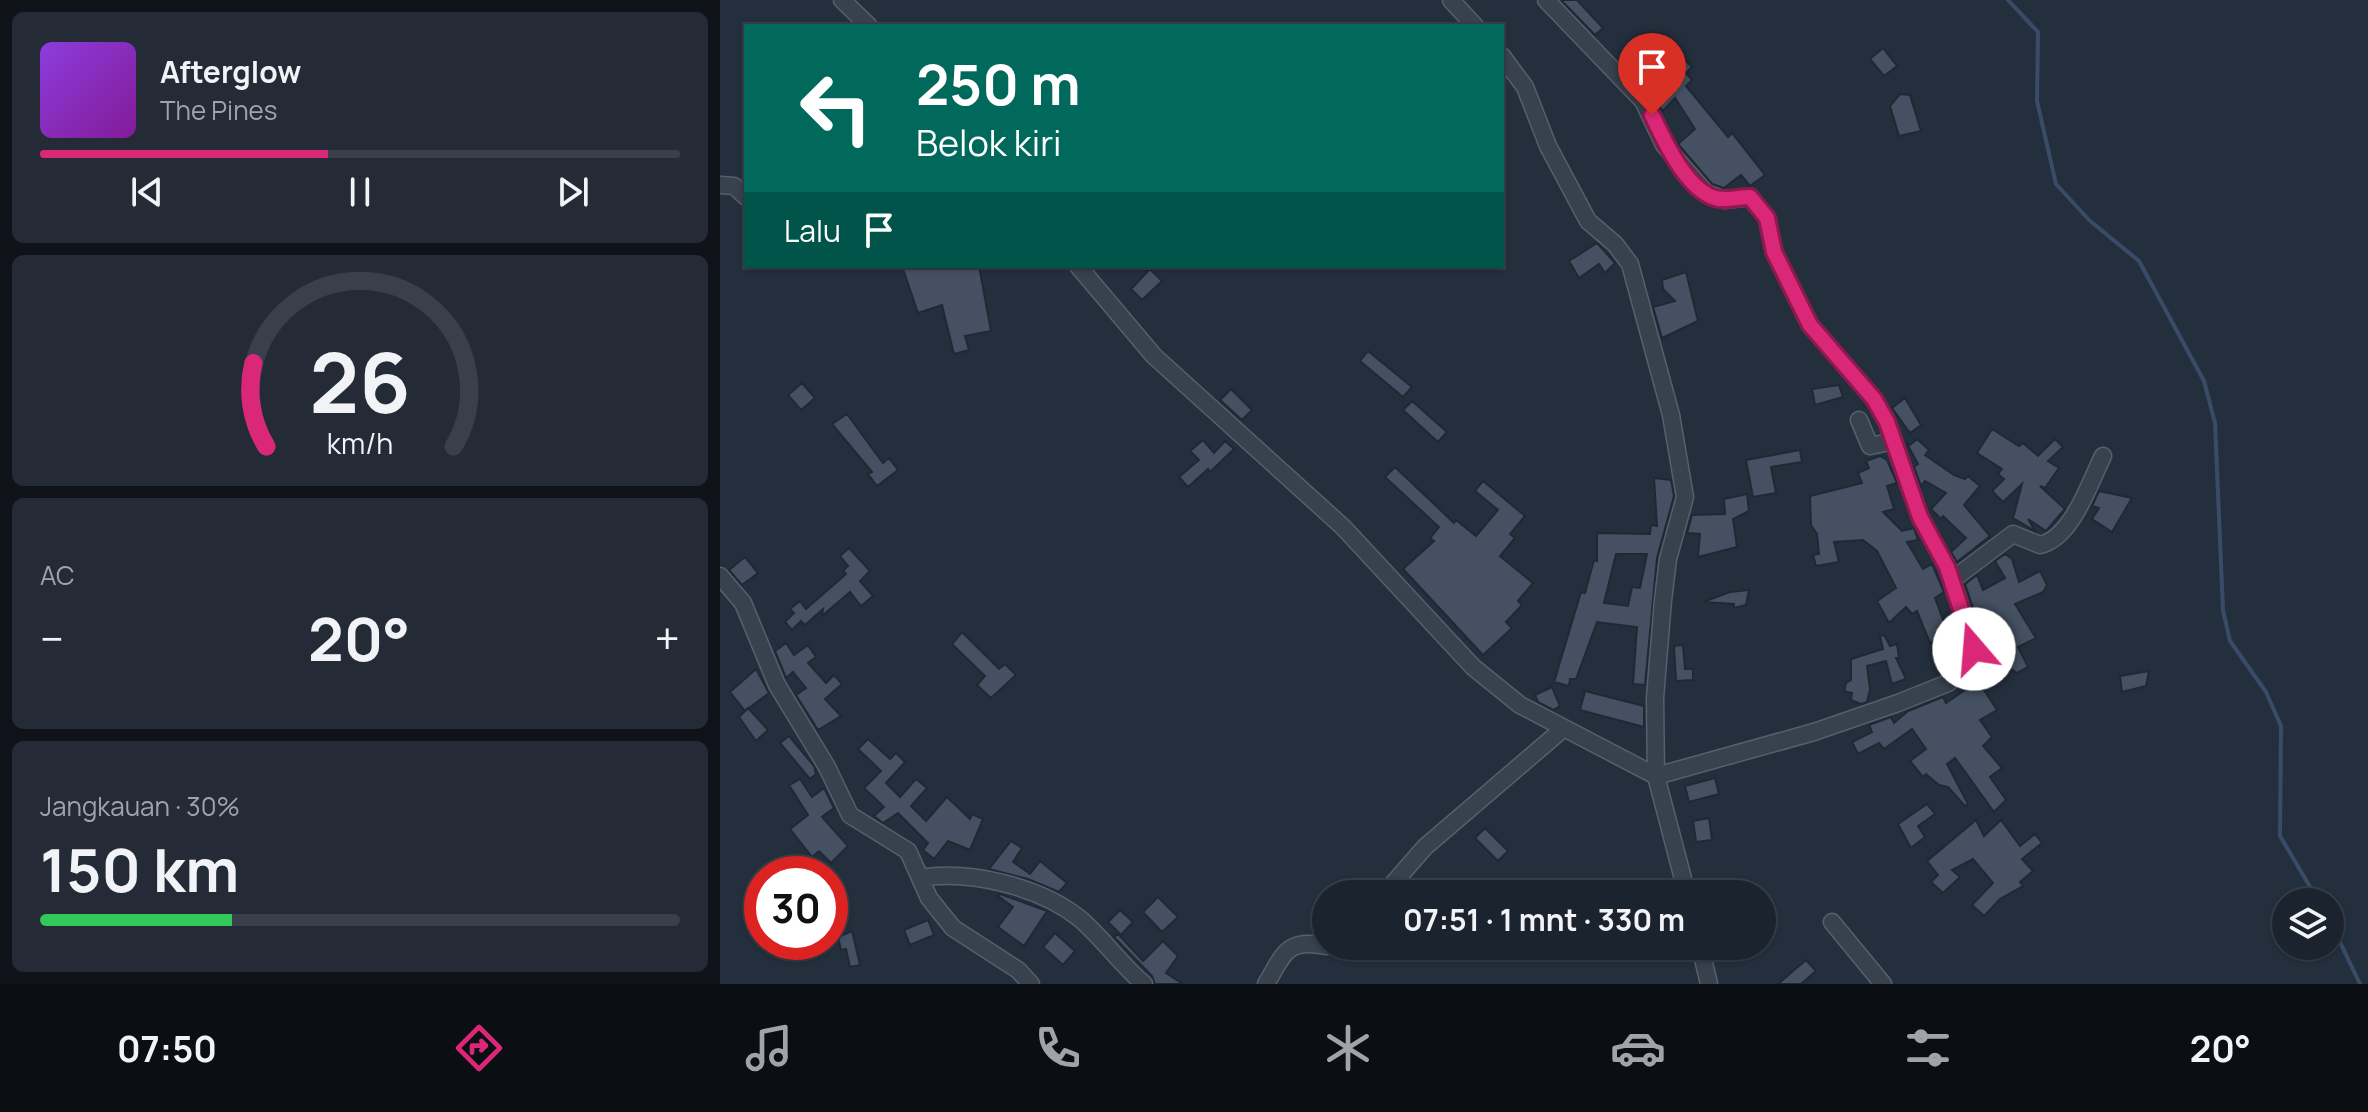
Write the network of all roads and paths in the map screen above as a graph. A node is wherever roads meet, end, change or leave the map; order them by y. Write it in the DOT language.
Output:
graph roads {
  1 [pos="844,0"];
  2 [pos="1451,0"];
  3 [pos="1546,0"];
  4 [pos="867,24"];
  5 [pos="1473,24"];
  6 [pos="1504,59"];
  7 [pos="720,185"];
  8 [pos="744,195"];
  9 [pos="1080,268"];
  10 [pos="1859,420"];
  11 [pos="1894,441"];
  12 [pos="2103,456"];
  13 [pos="720,576"];
  14 [pos="1952,580"];
  15 [pos="1564,728"];
  16 [pos="1656,776"];
  17 [pos="920,878"];
  18 [pos="1396,880"];
  19 [pos="1683,880"];
  20 [pos="1832,922"];
  21 [pos="1312,945"];
  22 [pos="1702,960"];
  23 [pos="1706,982"];
  24 [pos="1031,984"];
  25 [pos="1144,984"];
  26 [pos="1266,984"];
  27 [pos="1883,984"];
  1 -- 4 [label="street"];
  2 -- 5 [label="street"];
  3 -- 11 [label="street"];
  6 -- 16 [label="street"];
  7 -- 8 [label="street"];
  9 -- 15 [label="street"];
  10 -- 11 [label="street"];
  11 -- 14 [label="street"];
  12 -- 14 [label="street"];
  13 -- 17 [label="street"];
  14 -- 16 [label="street"];
  15 -- 16 [label="street"];
  15 -- 18 [label="street"];
  16 -- 19 [label="street"];
  17 -- 24 [label="street"];
  17 -- 25 [label="street"];
  20 -- 27 [label="street"];
  21 -- 26 [label="street"];
  22 -- 23 [label="street"];
}
